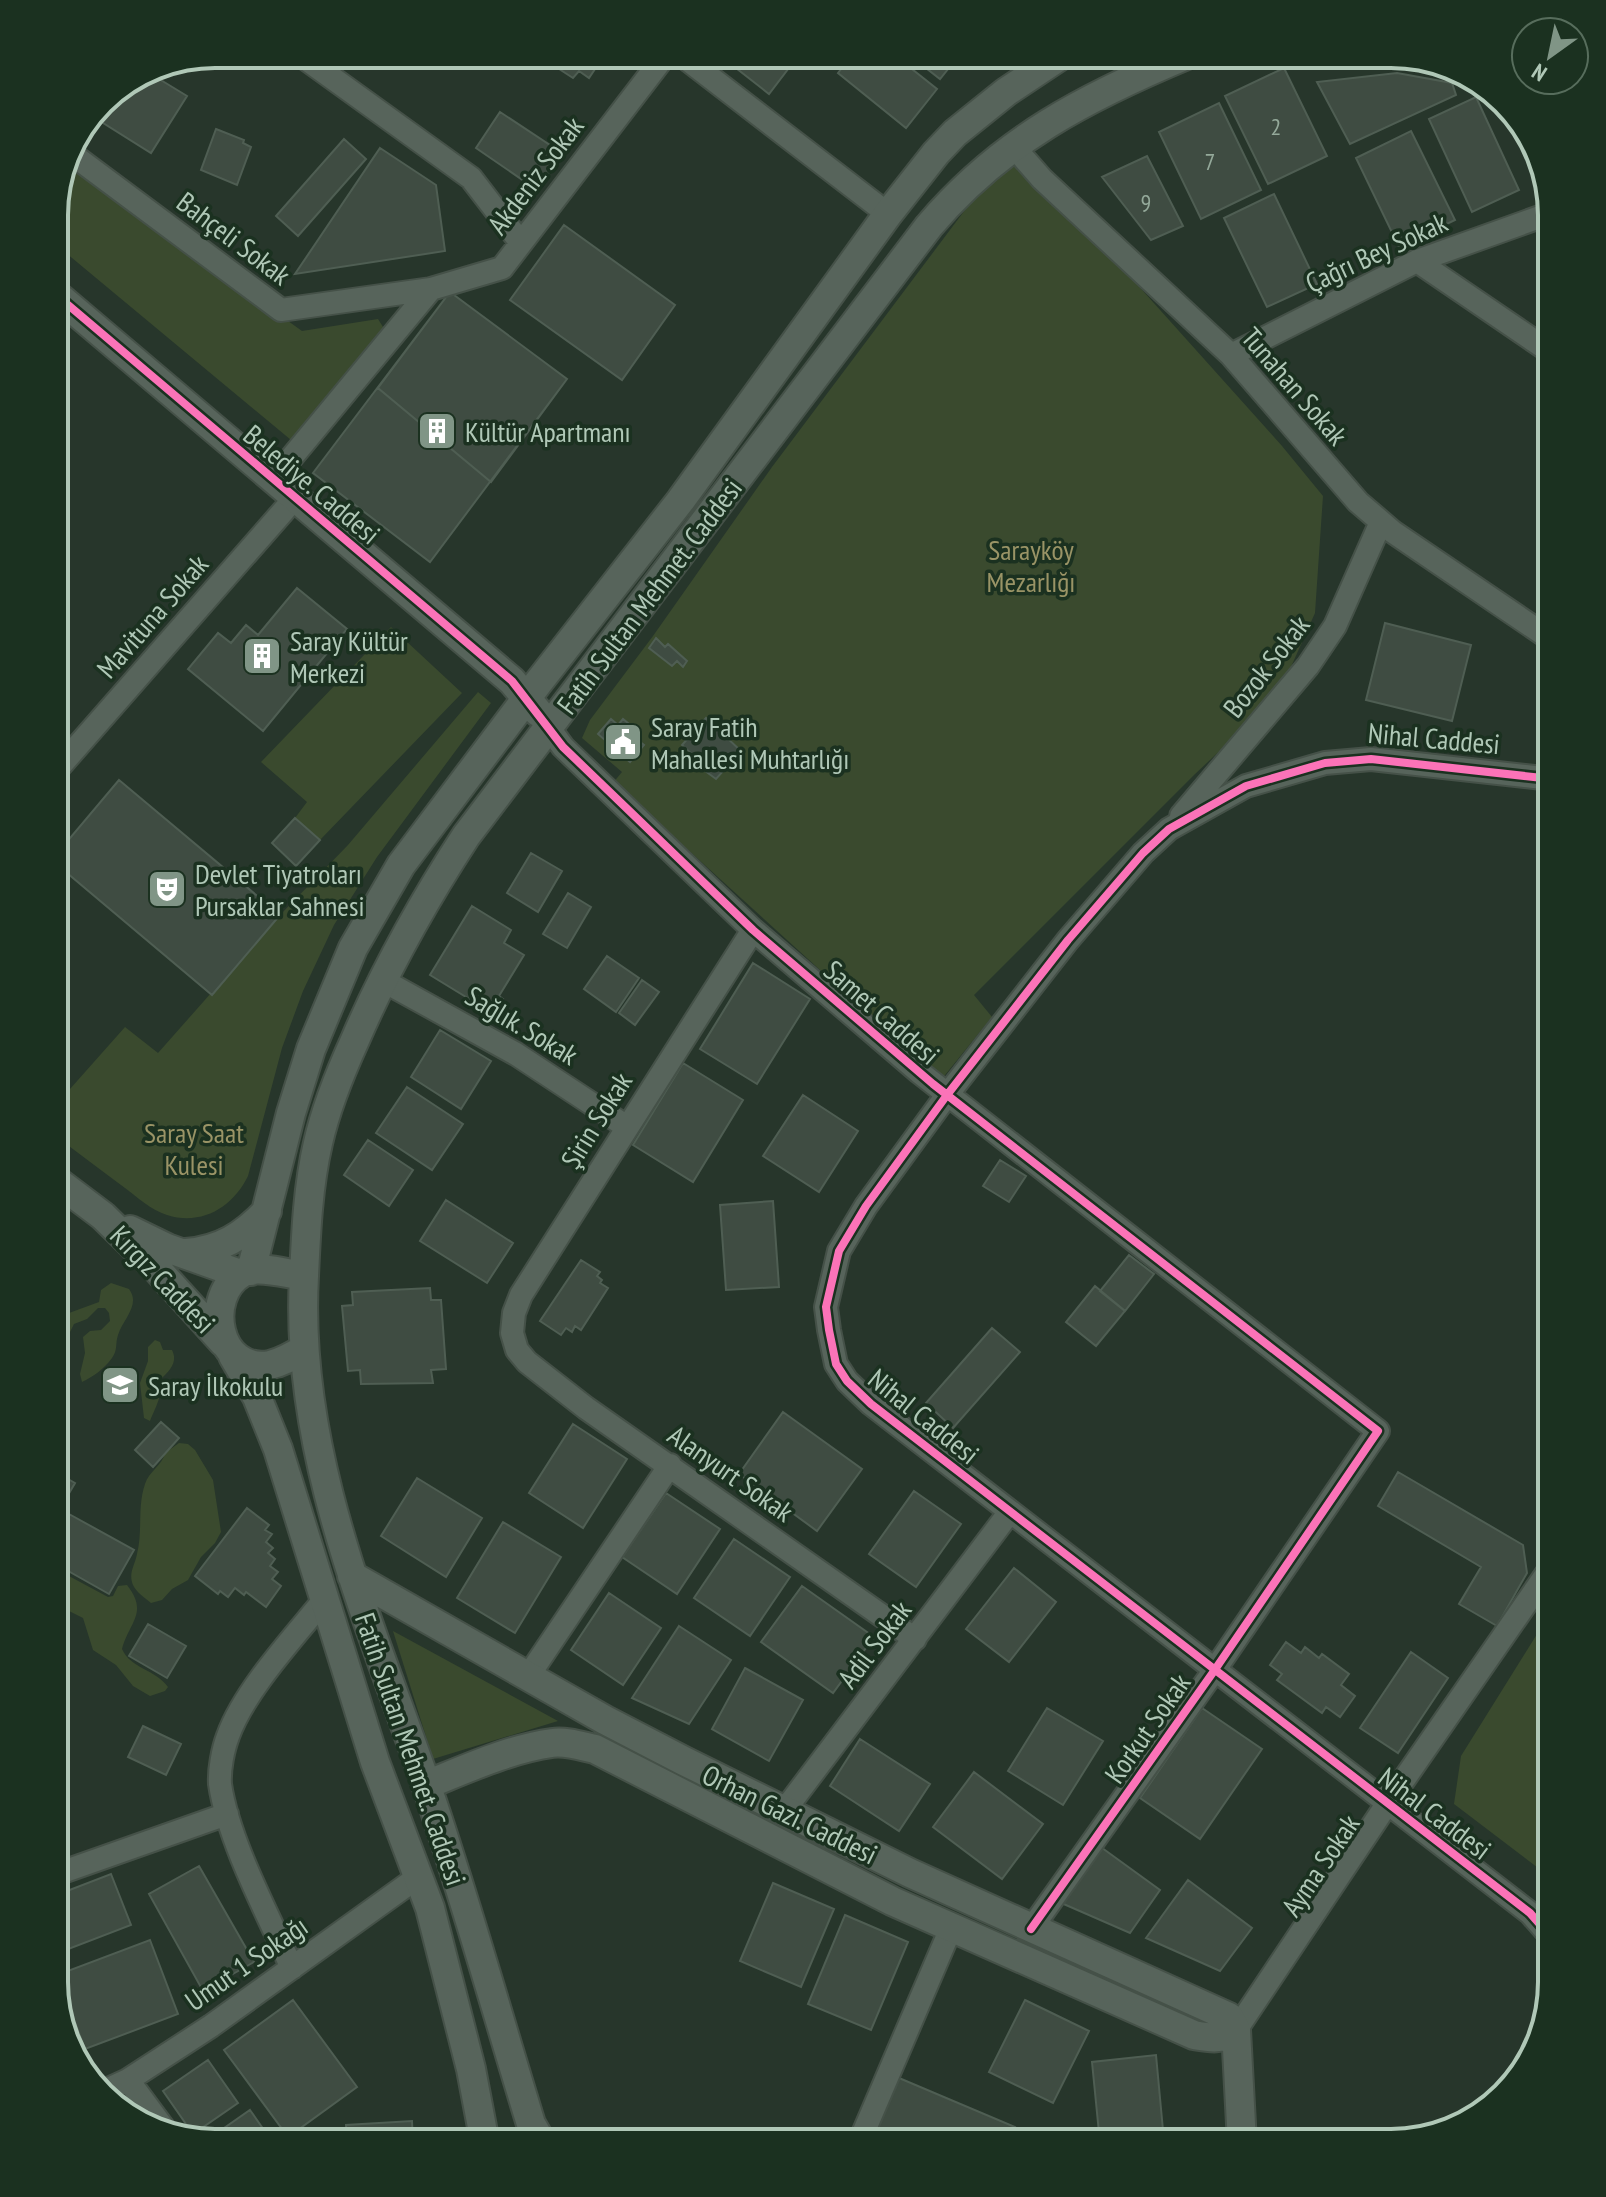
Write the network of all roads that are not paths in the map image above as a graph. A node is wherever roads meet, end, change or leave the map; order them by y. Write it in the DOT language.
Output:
graph roads {
  1 [pos="318,68"];
  2 [pos="655,68"];
  3 [pos="698,68"];
  4 [pos="1042,68"];
  5 [pos="1155,68"];
  6 [pos="1013,146"];
  7 [pos="79,159"];
  8 [pos="888,214"];
  9 [pos="1538,218"];
  10 [pos="521,243"];
  11 [pos="1417,261"];
  12 [pos="431,289"];
  13 [pos="68,305"];
  14 [pos="1538,342"];
  15 [pos="1231,355"];
  16 [pos="273,480"];
  17 [pos="294,499"];
  18 [pos="1381,522"];
  19 [pos="1538,630"];
  20 [pos="538,713"];
  21 [pos="68,757"];
  22 [pos="1538,777"];
  23 [pos="1169,829"];
  24 [pos="753,930"];
  25 [pos="382,980"];
  26 [pos="947,1095"];
  27 [pos="627,1127"];
  28 [pos="68,1190"];
  29 [pos="268,1210"];
  30 [pos="103,1216"];
  31 [pos="181,1254"];
  32 [pos="246,1272"];
  33 [pos="304,1276"];
  34 [pos="228,1349"];
  35 [pos="304,1349"];
  36 [pos="517,1350"];
  37 [pos="1378,1431"];
  38 [pos="670,1465"];
  39 [pos="1009,1513"];
  40 [pos="352,1576"];
  41 [pos="1538,1586"];
  42 [pos="324,1600"];
  43 [pos="915,1639"];
  44 [pos="1214,1671"];
  45 [pos="529,1675"];
  46 [pos="426,1785"];
  47 [pos="1387,1804"];
  48 [pos="784,1811"];
  49 [pos="227,1814"];
  50 [pos="765,1835"];
  51 [pos="68,1870"];
  52 [pos="418,1877"];
  53 [pos="1538,1922"];
  54 [pos="951,1928"];
  55 [pos="1031,1929"];
  56 [pos="292,1968"];
  57 [pos="1236,2030"];
  58 [pos="128,2080"];
  59 [pos="112,2087"];
  60 [pos="154,2116"];
  61 [pos="482,2129"];
  62 [pos="534,2129"];
  63 [pos="865,2129"];
  64 [pos="1241,2129"];
  1 -- 10 [label="street"];
  2 -- 10 [label="street, Akdeniz Sokak"];
  3 -- 8 [label="street"];
  4 -- 8 [label="street, Fatih Sultan Mehmet. Caddesi"];
  5 -- 6 [label="street, Fatih Sultan Mehmet. Caddesi"];
  6 -- 15 [label="street, Tunahan Sokak"];
  6 -- 20 [label="street, Fatih Sultan Mehmet. Caddesi"];
  7 -- 12 [label="street, Bahçeli Sokak"];
  8 -- 20 [label="street, Fatih Sultan Mehmet. Caddesi"];
  9 -- 11 [label="street, Çağrı Bey Sokak"];
  10 -- 12 [label="street, Akdeniz Sokak"];
  11 -- 14 [label="street"];
  11 -- 15 [label="street, Çağrı Bey Sokak"];
  12 -- 16 [label="street"];
  13 -- 16 [label="street, Belediye. Caddesi"];
  15 -- 18 [label="street, Tunahan Sokak"];
  16 -- 17 [label="street, Belediye. Caddesi"];
  17 -- 20 [label="street, Belediye. Caddesi"];
  17 -- 21 [label="street, Mavituna Sokak"];
  18 -- 19 [label="street, Tunahan Sokak"];
  18 -- 23 [label="street, Bozok Sokak"];
  20 -- 24 [label="street, Samet Caddesi"];
  20 -- 25 [label="street, Fatih Sultan Mehmet. Caddesi"];
  20 -- 29 [label="street, Fatih Sultan Mehmet. Caddesi"];
  22 -- 23 [label="street, Nihal Caddesi"];
  23 -- 26 [label="street, Nihal Caddesi"];
  24 -- 26 [label="street, Samet Caddesi"];
  24 -- 27 [label="street, Şirin Sokak"];
  25 -- 27 [label="street, Sağlık. Sokak"];
  25 -- 33 [label="street, Fatih Sultan Mehmet. Caddesi"];
  26 -- 37 [label="street, Samet Caddesi"];
  26 -- 39 [label="street, Nihal Caddesi"];
  27 -- 36 [label="street, Şirin Sokak"];
  28 -- 30 [label="street, Kırgız Caddesi"];
  29 -- 31 [label="street"];
  29 -- 32 [label="street, Fatih Sultan Mehmet. Caddesi"];
  30 -- 31 [label="street, Kırgız Caddesi"];
  30 -- 34 [label="street, Kırgız Caddesi"];
  31 -- 32 [label="street, Kırgız Caddesi"];
  32 -- 33 [label="street"];
  32 -- 34 [label="street, Fatih Sultan Mehmet. Caddesi"];
  33 -- 35 [label="street, Fatih Sultan Mehmet. Caddesi"];
  34 -- 35 [label="street"];
  34 -- 42 [label="street, Fatih Sultan Mehmet. Caddesi"];
  35 -- 40 [label="street, Fatih Sultan Mehmet. Caddesi"];
  36 -- 38 [label="street, Alanyurt Sokak"];
  37 -- 44 [label="street, Korkut Sokak"];
  38 -- 43 [label="street, Alanyurt Sokak"];
  38 -- 45 [label="street"];
  39 -- 43 [label="street, Adil Sokak"];
  39 -- 44 [label="street, Nihal Caddesi"];
  40 -- 45 [label="street, Orhan Gazi. Caddesi"];
  40 -- 46 [label="street, Fatih Sultan Mehmet. Caddesi"];
  41 -- 47 [label="street, Ayma Sokak"];
  42 -- 49 [label="street"];
  42 -- 52 [label="street, Fatih Sultan Mehmet. Caddesi"];
  43 -- 48 [label="street, Adil Sokak"];
  44 -- 47 [label="street, Nihal Caddesi"];
  44 -- 55 [label="street, Korkut Sokak"];
  45 -- 48 [label="street, Orhan Gazi. Caddesi"];
  46 -- 50 [label="street, Orhan Gazi. Caddesi"];
  46 -- 62 [label="street, Fatih Sultan Mehmet. Caddesi"];
  47 -- 53 [label="street, Nihal Caddesi"];
  47 -- 57 [label="street, Ayma Sokak"];
  48 -- 50 [label="street"];
  48 -- 55 [label="street, Orhan Gazi. Caddesi"];
  49 -- 51 [label="street"];
  49 -- 56 [label="street"];
  50 -- 54 [label="street, Orhan Gazi. Caddesi"];
  52 -- 56 [label="street, Umut 1 Sokağı"];
  52 -- 61 [label="street, Fatih Sultan Mehmet. Caddesi"];
  54 -- 57 [label="street, Orhan Gazi. Caddesi"];
  54 -- 63 [label="street"];
  55 -- 57 [label="street, Orhan Gazi. Caddesi"];
  56 -- 58 [label="street, Umut 1 Sokağı"];
  57 -- 64 [label="street"];
  58 -- 59 [label="street, Umut 1 Sokağı"];
  58 -- 60 [label="street"];
}
